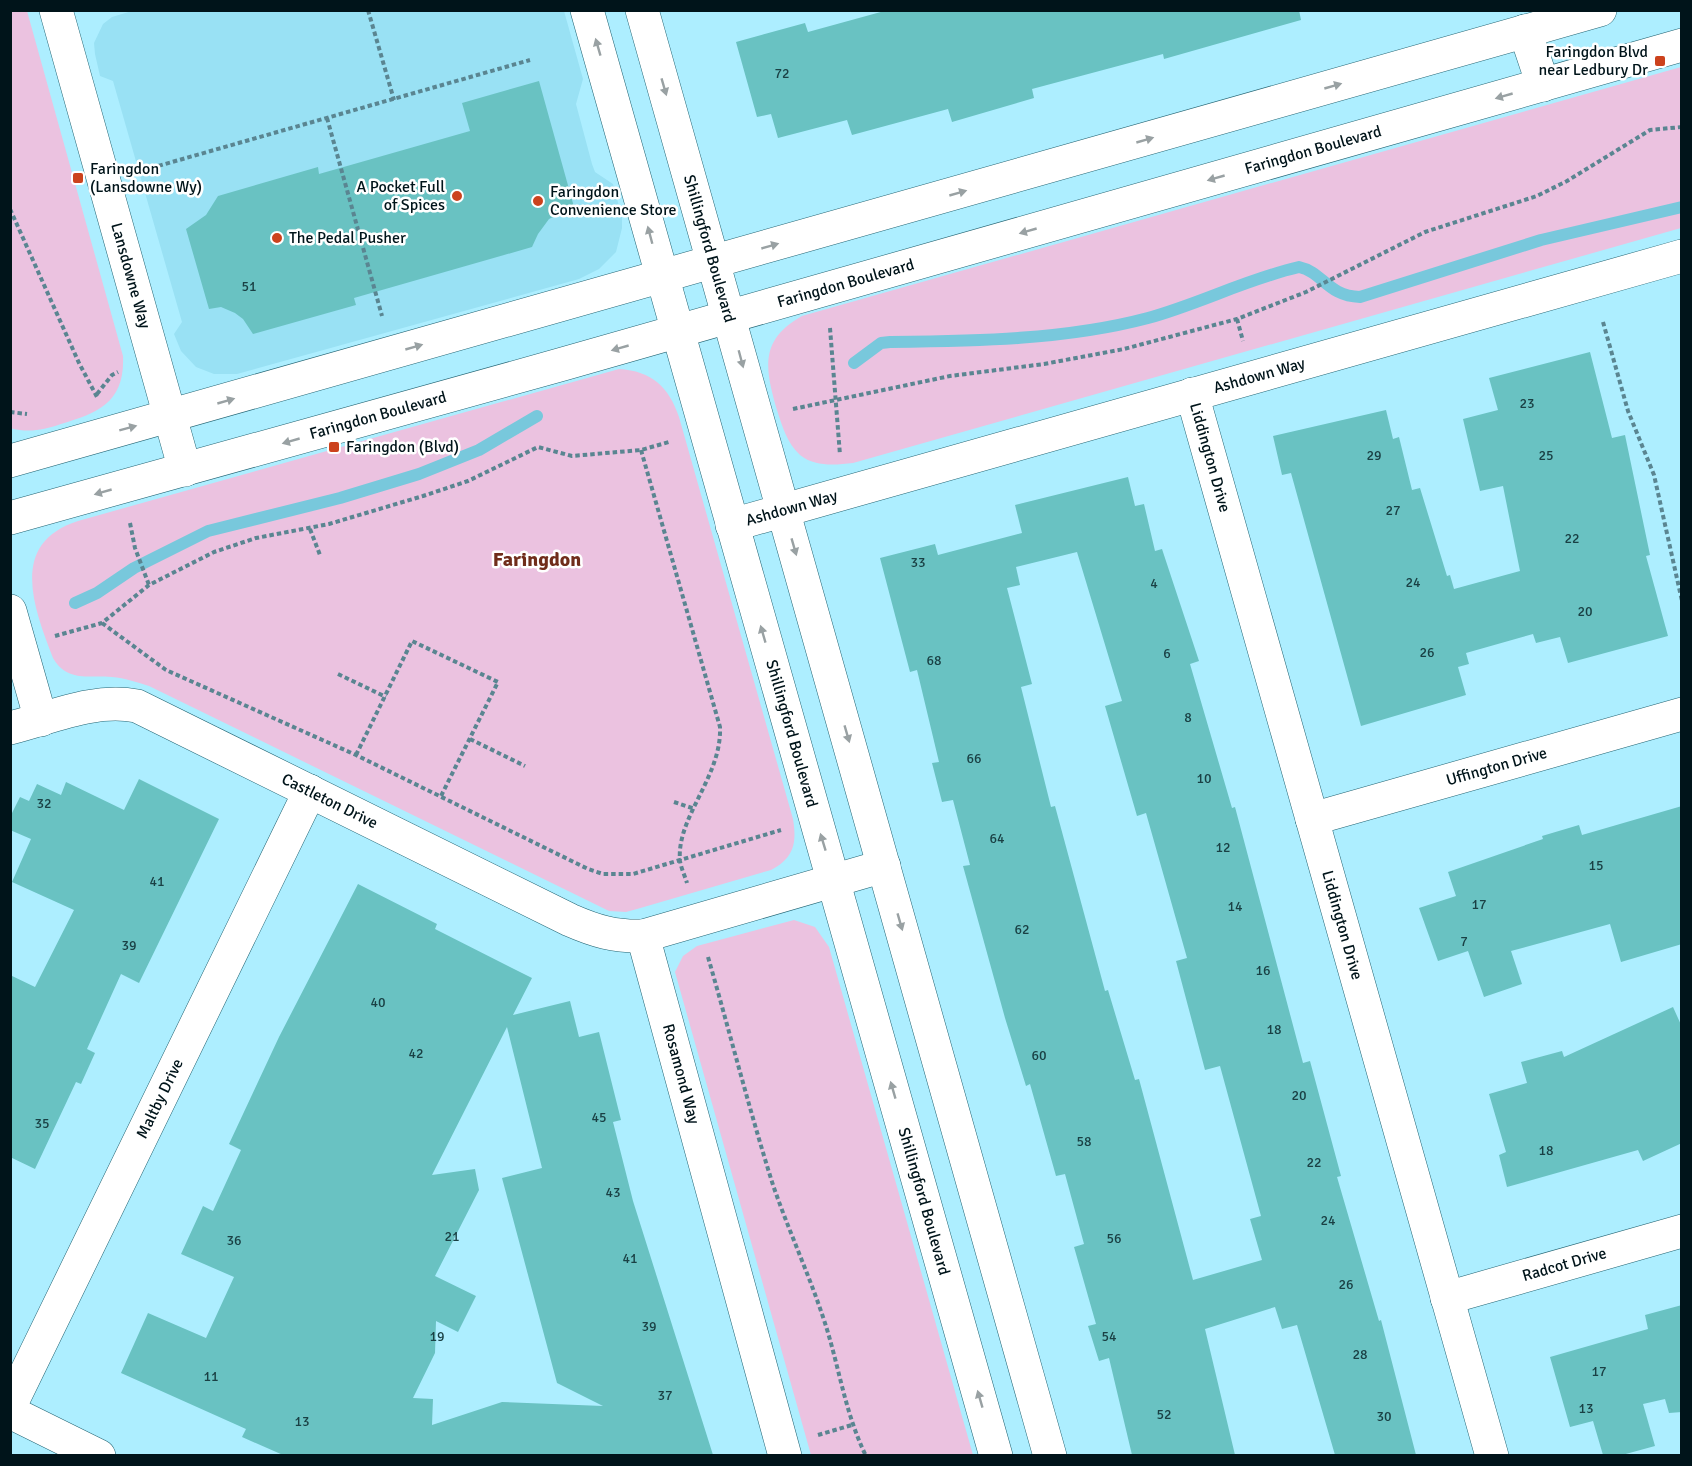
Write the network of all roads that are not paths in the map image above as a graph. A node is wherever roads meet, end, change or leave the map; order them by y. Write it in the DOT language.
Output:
graph roads {
  1 [pos="56,10"];
  2 [pos="587,10"];
  3 [pos="642,10"];
  4 [pos="1600,10"];
  5 [pos="1525,31"];
  6 [pos="1682,45"];
  7 [pos="1543,85"];
  8 [pos="1682,255"];
  9 [pos="714,262"];
  10 [pos="661,277"];
  11 [pos="729,317"];
  12 [pos="676,332"];
  13 [pos="1192,394"];
  14 [pos="170,417"];
  15 [pos="10,461"];
  16 [pos="185,471"];
  17 [pos="784,510"];
  18 [pos="10,518"];
  19 [pos="732,525"];
  20 [pos="10,610"];
  21 [pos="1682,714"];
  22 [pos="26,724"];
  23 [pos="310,791"];
  24 [pos="1312,819"];
  25 [pos="884,866"];
  26 [pos="834,880"];
  27 [pos="643,936"];
  28 [pos="1682,1231"];
  29 [pos="1448,1298"];
  30 [pos="10,1406"];
  31 [pos="10,1412"];
  32 [pos="99,1455"];
  33 [pos="785,1455"];
  34 [pos="996,1455"];
  35 [pos="1050,1455"];
  36 [pos="1492,1455"];
  1 -- 14 [label="street, Lansdowne Way"];
  10 -- 2 [label="street, Shillingford Boulevard, one-way"];
  3 -- 9 [label="street, Shillingford Boulevard, one-way"];
  4 -- 5 [label="street"];
  5 -- 7 [label="street"];
  9 -- 5 [label="street, one-way"];
  6 -- 7 [label="street, Faringdon Boulevard"];
  7 -- 11 [label="street, Faringdon Boulevard, one-way"];
  8 -- 13 [label="street, Ashdown Way"];
  9 -- 10 [label="street"];
  9 -- 11 [label="street, Shillingford Boulevard"];
  10 -- 12 [label="street, Shillingford Boulevard"];
  14 -- 10 [label="street, one-way"];
  11 -- 12 [label="street, Faringdon Boulevard"];
  11 -- 17 [label="street, Shillingford Boulevard, one-way"];
  12 -- 16 [label="street, Faringdon Boulevard, one-way"];
  12 -- 19 [label="street, Shillingford Boulevard"];
  13 -- 17 [label="street, Ashdown Way"];
  13 -- 24 [label="street, Liddington Drive"];
  15 -- 14 [label="street, one-way"];
  14 -- 16 [label="street, Lansdowne Way"];
  16 -- 18 [label="street, Faringdon Boulevard, one-way"];
  17 -- 19 [label="street, Ashdown Way"];
  17 -- 25 [label="street, Shillingford Boulevard, one-way"];
  26 -- 19 [label="street, Shillingford Boulevard, one-way"];
  20 -- 22 [label="street"];
  21 -- 24 [label="street, Uffington Drive"];
  22 -- 23 [label="street, Castleton Drive"];
  23 -- 27 [label="street, Castleton Drive"];
  23 -- 30 [label="street, Maltby Drive"];
  24 -- 29 [label="street, Liddington Drive"];
  25 -- 26 [label="street"];
  25 -- 35 [label="street, Shillingford Boulevard, one-way"];
  26 -- 27 [label="street"];
  34 -- 26 [label="street, Shillingford Boulevard, one-way"];
  27 -- 33 [label="street, Rosamond Way"];
  28 -- 29 [label="street, Radcot Drive"];
  29 -- 36 [label="street, Liddington Drive"];
  31 -- 32 [label="street"];
}
